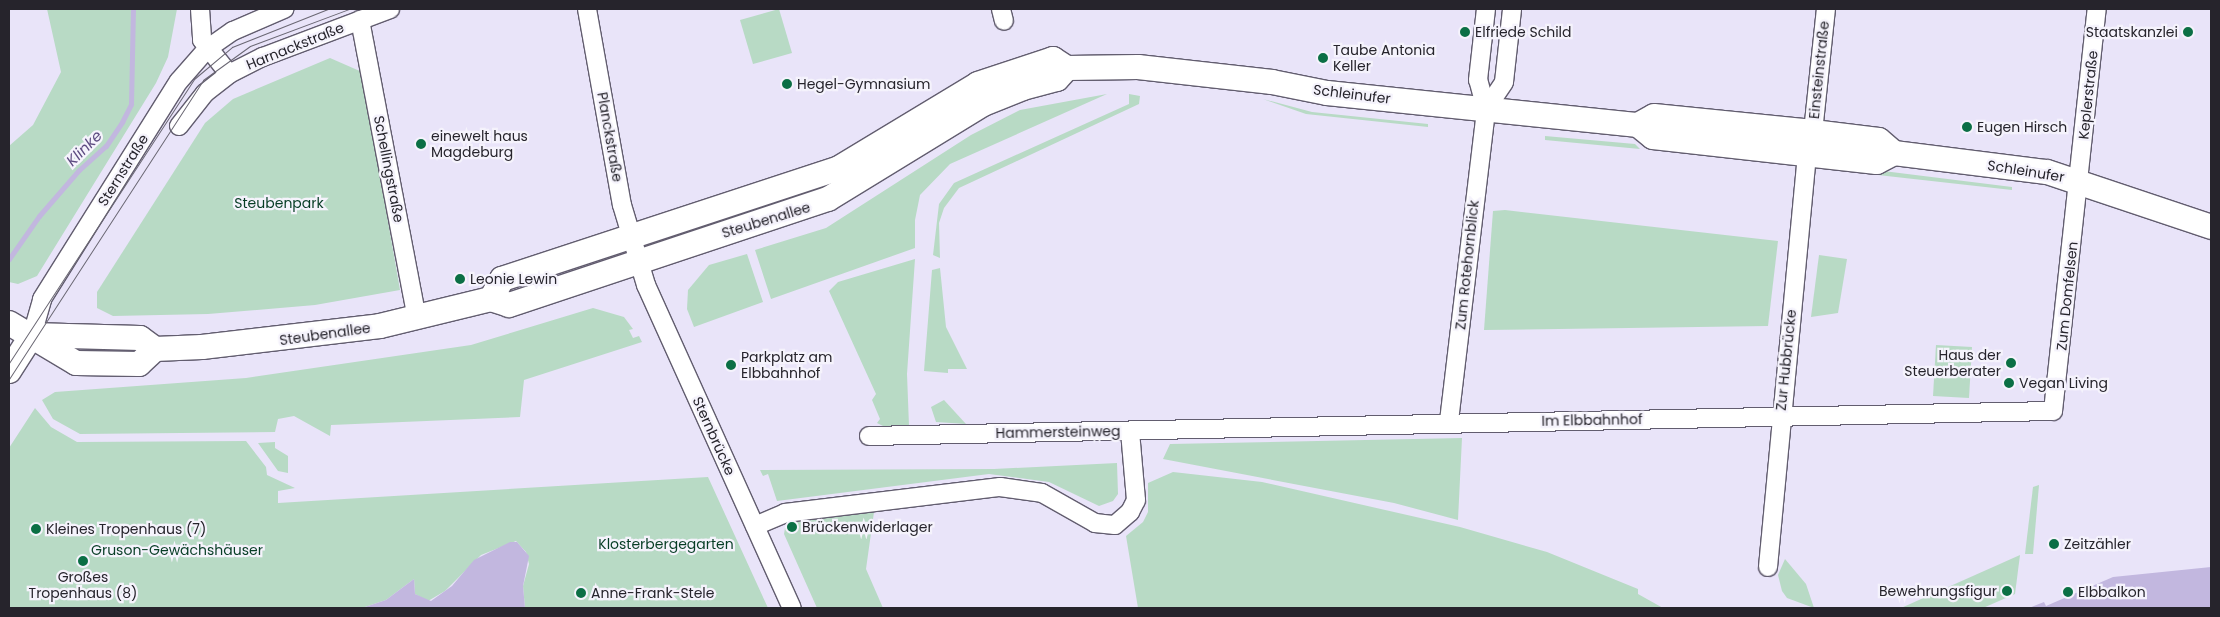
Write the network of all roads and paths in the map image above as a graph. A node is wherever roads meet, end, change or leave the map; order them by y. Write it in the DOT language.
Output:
graph roads {
  1 [pos="200,9"];
  2 [pos="284,9"];
  3 [pos="390,9"];
  4 [pos="588,9"];
  5 [pos="1486,9"];
  6 [pos="1512,9"];
  7 [pos="1826,9"];
  8 [pos="2097,9"];
  9 [pos="360,20"];
  10 [pos="207,49"];
  11 [pos="229,74"];
  12 [pos="1019,78"];
  13 [pos="1486,109"];
  14 [pos="179,126"];
  15 [pos="1810,143"];
  16 [pos="2079,181"];
  17 [pos="2211,227"];
  18 [pos="630,237"];
  19 [pos="639,263"];
  20 [pos="491,298"];
  21 [pos="417,318"];
  22 [pos="9,323"];
  23 [pos="32,335"];
  24 [pos="9,371"];
  25 [pos="2053,411"];
  26 [pos="1781,416"];
  27 [pos="1449,421"];
  28 [pos="1130,431"];
  29 [pos="869,436"];
  30 [pos="755,526"];
  31 [pos="1768,567"];
  32 [pos="792,608"];
  1 -- 10 [label="street"];
  2 -- 10 [label="street"];
  3 -- 9 [label="street, Harnackstraße"];
  4 -- 18 [label="street, Planckstraße"];
  5 -- 13 [label="street"];
  6 -- 13 [label="street"];
  7 -- 15 [label="street, Einsteinstraße"];
  8 -- 16 [label="street, Keplerstraße"];
  9 -- 11 [label="street, Harnackstraße"];
  9 -- 21 [label="street, Schellingstraße"];
  10 -- 11 [label="street, Harnackstraße"];
  10 -- 23 [label="street, Sternstraße"];
  11 -- 14 [label="street, Harnackstraße"];
  12 -- 13 [label="main road, Schleinufer"];
  12 -- 18 [label="main road, Steubenallee"];
  12 -- 19 [label="main road, Steubenallee"];
  13 -- 15 [label="main road, Schleinufer"];
  13 -- 27 [label="street, Zum Rotehornblick"];
  15 -- 16 [label="main road, Schleinufer"];
  15 -- 26 [label="street, Zur Hubbrücke"];
  16 -- 17 [label="main road, Schleinufer"];
  16 -- 25 [label="street, Zum Domfelsen"];
  18 -- 19 [label="street, Planckstraße"];
  18 -- 20 [label="main road, Steubenallee"];
  19 -- 20 [label="main road, Steubenallee"];
  19 -- 30 [label="street, Sternbrücke"];
  20 -- 21 [label="main road, Steubenallee"];
  21 -- 23 [label="main road, Steubenallee"];
  22 -- 23 [label="main road, Steubenallee"];
  23 -- 24 [label="main road"];
  25 -- 26 [label="street, Im Elbbahnhof"];
  26 -- 27 [label="street, Im Elbbahnhof"];
  26 -- 31 [label="street, Zur Hubbrücke"];
  27 -- 28 [label="street, Im Elbbahnhof"];
  28 -- 29 [label="street, Hammersteinweg"];
  28 -- 30 [label="street, Hammersteinweg"];
  30 -- 32 [label="street, Sternbrücke"];
}
